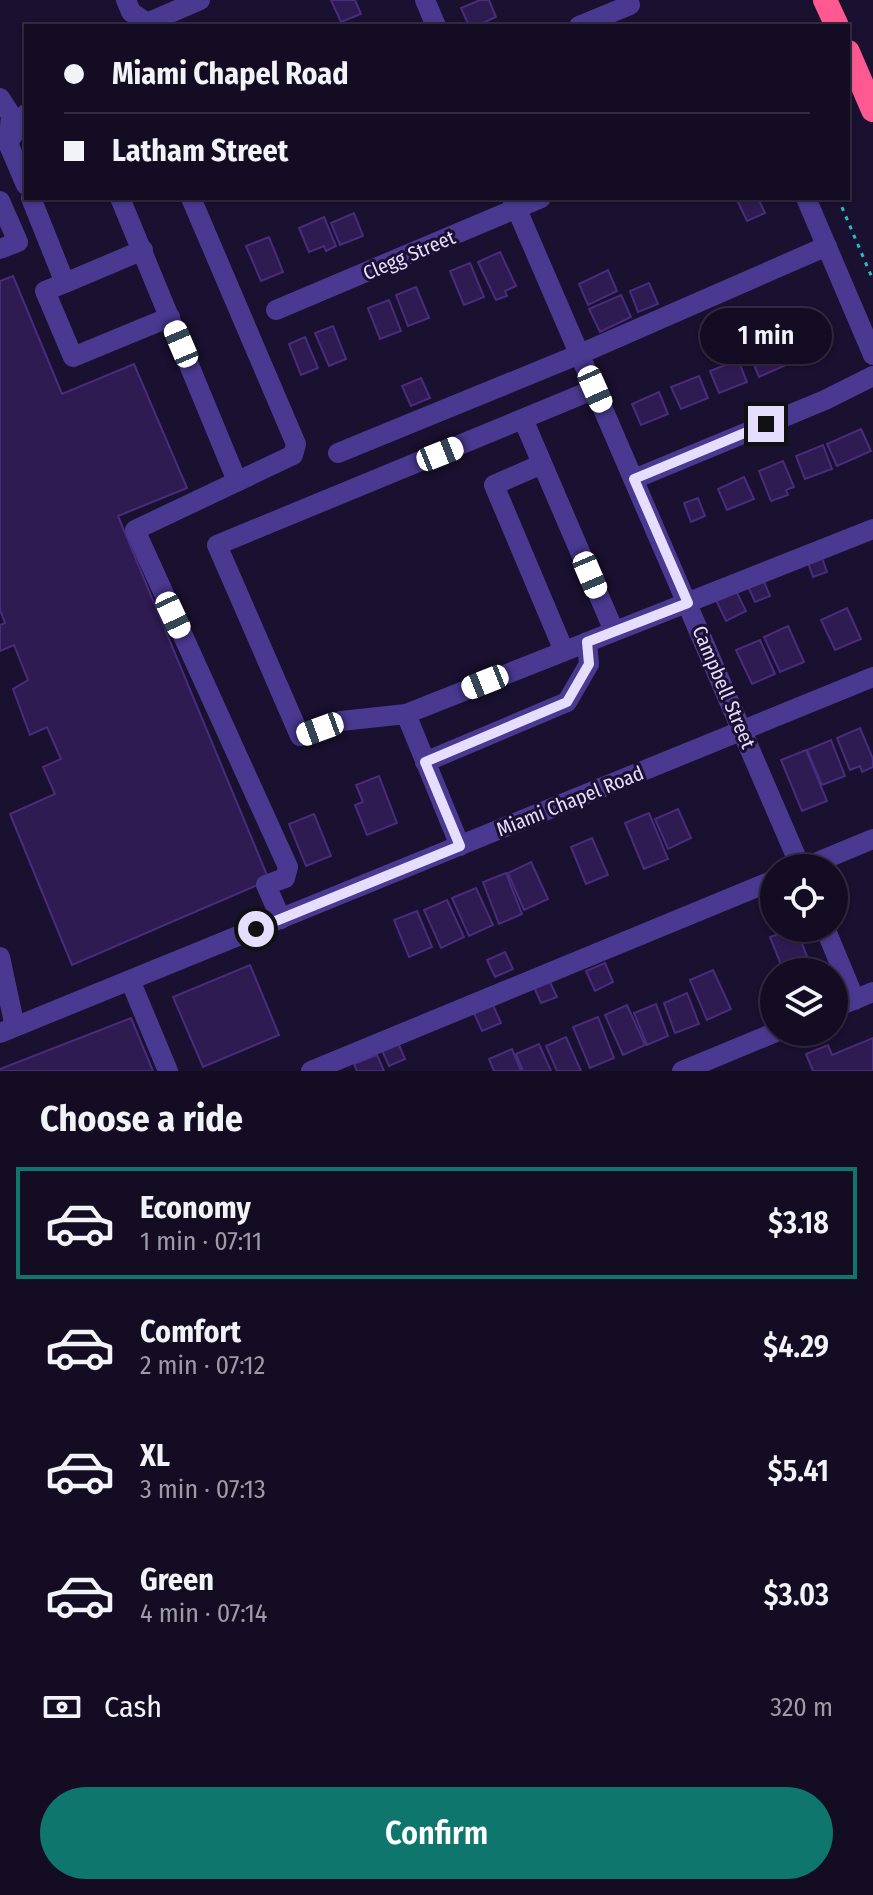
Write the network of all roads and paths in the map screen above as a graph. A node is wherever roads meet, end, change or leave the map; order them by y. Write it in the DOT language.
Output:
graph roads {
  1 [pos="126,0"];
  2 [pos="200,0"];
  3 [pos="425,0"];
  4 [pos="825,0"];
  5 [pos="630,5"];
  6 [pos="435,24"];
  7 [pos="584,24"];
  8 [pos="836,24"];
  9 [pos="850,57"];
  10 [pos="0,98"];
  11 [pos="873,110"];
  12 [pos="24,116"];
  13 [pos="4,139"];
  14 [pos="24,180"];
  15 [pos="24,185"];
  16 [pos="0,194"];
  17 [pos="32,200"];
  18 [pos="121,200"];
  19 [pos="192,200"];
  20 [pos="807,200"];
  21 [pos="839,200"];
  22 [pos="0,201"];
  23 [pos="514,203"];
  24 [pos="827,246"];
  25 [pos="0,249"];
  26 [pos="143,250"];
  27 [pos="873,280"];
  28 [pos="65,283"];
  29 [pos="276,310"];
  30 [pos="170,317"];
  31 [pos="580,354"];
  32 [pos="873,355"];
  33 [pos="873,376"];
  34 [pos="595,389"];
  35 [pos="523,419"];
  36 [pos="338,453"];
  37 [pos="542,464"];
  38 [pos="634,479"];
  39 [pos="237,481"];
  40 [pos="873,529"];
  41 [pos="688,603"];
  42 [pos="614,631"];
  43 [pos="587,642"];
  44 [pos="564,651"];
  45 [pos="873,677"];
  46 [pos="406,714"];
  47 [pos="743,730"];
  48 [pos="425,762"];
  49 [pos="873,839"];
  50 [pos="460,846"];
  51 [pos="796,854"];
  52 [pos="836,854"];
  53 [pos="760,886"];
  54 [pos="281,919"];
  55 [pos="833,942"];
  56 [pos="0,957"];
  57 [pos="130,980"];
  58 [pos="864,996"];
  59 [pos="8,1030"];
  60 [pos="760,1039"];
  61 [pos="168,1071"];
  62 [pos="311,1071"];
  63 [pos="682,1071"];
  1 -- 2 [label="street"];
  3 -- 6 [label="street"];
  4 -- 8 [label="highway"];
  5 -- 7 [label="street"];
  9 -- 11 [label="highway"];
  10 -- 13 [label="street"];
  12 -- 13 [label="street"];
  13 -- 14 [label="street"];
  15 -- 16 [label="street"];
  17 -- 28 [label="street"];
  18 -- 26 [label="street"];
  19 -- 39 [label="street"];
  20 -- 24 [label="street"];
  21 -- 27 [label="path"];
  22 -- 25 [label="street"];
  23 -- 29 [label="street, Clegg Street"];
  23 -- 31 [label="street, Campbell Street"];
  24 -- 31 [label="street"];
  24 -- 32 [label="street"];
  26 -- 28 [label="street"];
  26 -- 30 [label="street"];
  28 -- 30 [label="street"];
  30 -- 39 [label="street"];
  31 -- 34 [label="street, Campbell Street"];
  31 -- 36 [label="street"];
  33 -- 38 [label="street"];
  34 -- 35 [label="street"];
  34 -- 38 [label="street, Campbell Street"];
  35 -- 37 [label="street"];
  35 -- 46 [label="street"];
  37 -- 42 [label="street"];
  37 -- 44 [label="street"];
  38 -- 41 [label="street, Campbell Street"];
  39 -- 54 [label="street"];
  40 -- 41 [label="street"];
  41 -- 42 [label="street"];
  41 -- 47 [label="street, Campbell Street"];
  42 -- 43 [label="street"];
  43 -- 44 [label="street"];
  43 -- 48 [label="street"];
  44 -- 46 [label="street"];
  45 -- 47 [label="street, Miami Chapel Road"];
  46 -- 48 [label="street"];
  47 -- 50 [label="street, Miami Chapel Road"];
  47 -- 51 [label="street, Campbell Street"];
  48 -- 50 [label="street"];
  49 -- 52 [label="street"];
  50 -- 54 [label="street, Miami Chapel Road"];
  53 -- 62 [label="street"];
  54 -- 57 [label="street, Miami Chapel Road"];
  55 -- 58 [label="street"];
  56 -- 59 [label="street"];
  57 -- 59 [label="street, Miami Chapel Road"];
  57 -- 61 [label="street"];
  60 -- 63 [label="street"];
}
